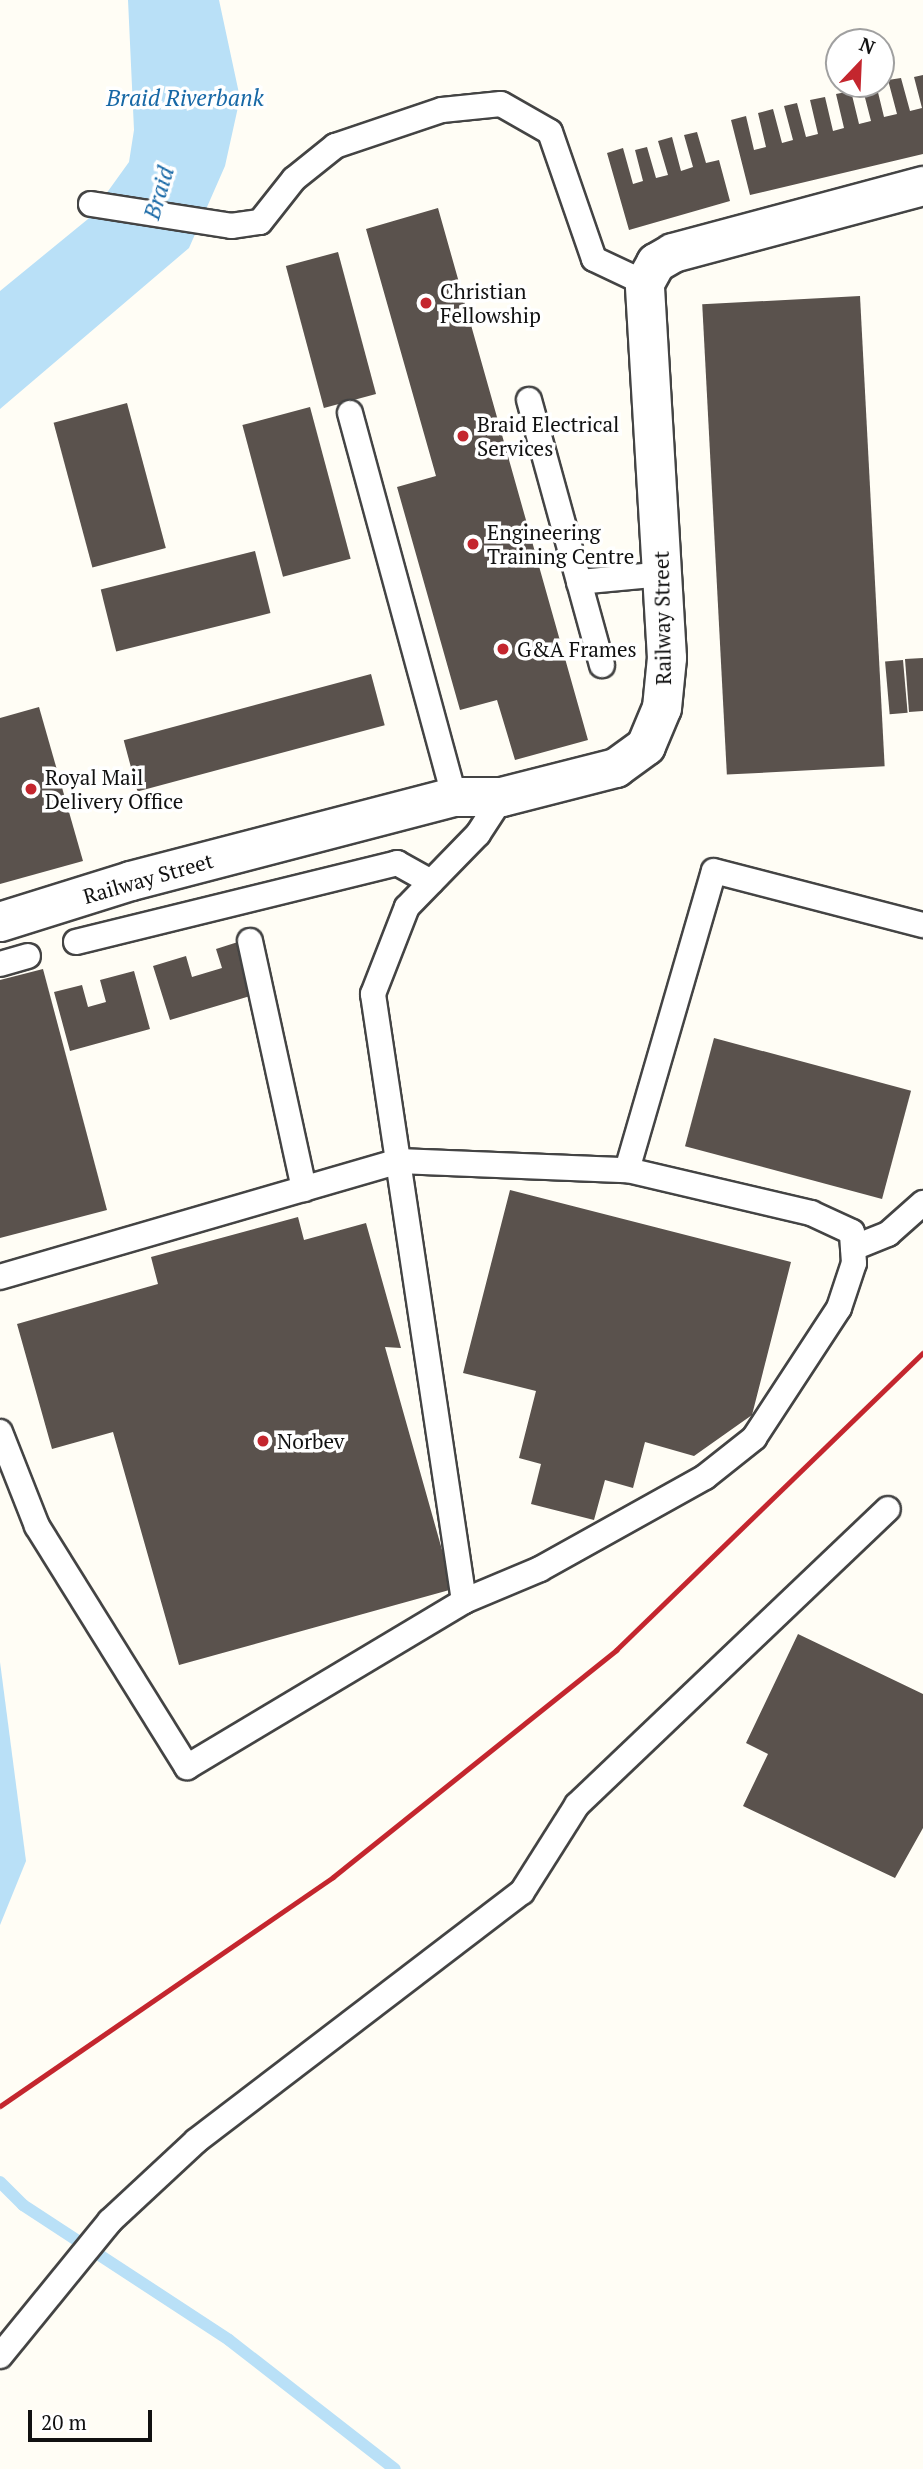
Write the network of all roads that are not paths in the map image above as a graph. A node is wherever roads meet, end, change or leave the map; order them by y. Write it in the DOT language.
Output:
graph roads {
  1 [pos="923,186"];
  2 [pos="91,204"];
  3 [pos="645,283"];
  4 [pos="528,400"];
  5 [pos="350,414"];
  6 [pos="664,574"];
  7 [pos="579,582"];
  8 [pos="602,665"];
  9 [pos="454,797"];
  10 [pos="502,797"];
  11 [pos="431,881"];
  12 [pos="0,922"];
  13 [pos="923,925"];
  14 [pos="250,941"];
  15 [pos="76,942"];
  16 [pos="28,956"];
  17 [pos="0,964"];
  18 [pos="398,1161"];
  19 [pos="626,1170"];
  20 [pos="304,1189"];
  21 [pos="923,1203"];
  22 [pos="853,1248"];
  23 [pos="0,1277"];
  24 [pos="0,1432"];
  25 [pos="888,1509"];
  26 [pos="464,1601"];
  27 [pos="0,2356"];
  1 -- 3 [label="street"];
  2 -- 3 [label="lane"];
  3 -- 6 [label="street, Railway Street"];
  4 -- 7 [label="lane"];
  5 -- 9 [label="lane"];
  6 -- 7 [label="lane"];
  6 -- 10 [label="street, Railway Street"];
  7 -- 8 [label="lane"];
  9 -- 10 [label="street, Railway Street"];
  9 -- 12 [label="street, Railway Street"];
  10 -- 11 [label="lane"];
  11 -- 15 [label="lane"];
  11 -- 18 [label="lane"];
  13 -- 19 [label="lane"];
  14 -- 20 [label="lane"];
  16 -- 17 [label="lane"];
  18 -- 19 [label="lane"];
  18 -- 20 [label="lane"];
  18 -- 26 [label="lane"];
  19 -- 22 [label="lane"];
  20 -- 23 [label="lane"];
  21 -- 22 [label="lane"];
  22 -- 26 [label="lane"];
  24 -- 26 [label="lane"];
  25 -- 27 [label="lane"];
}
